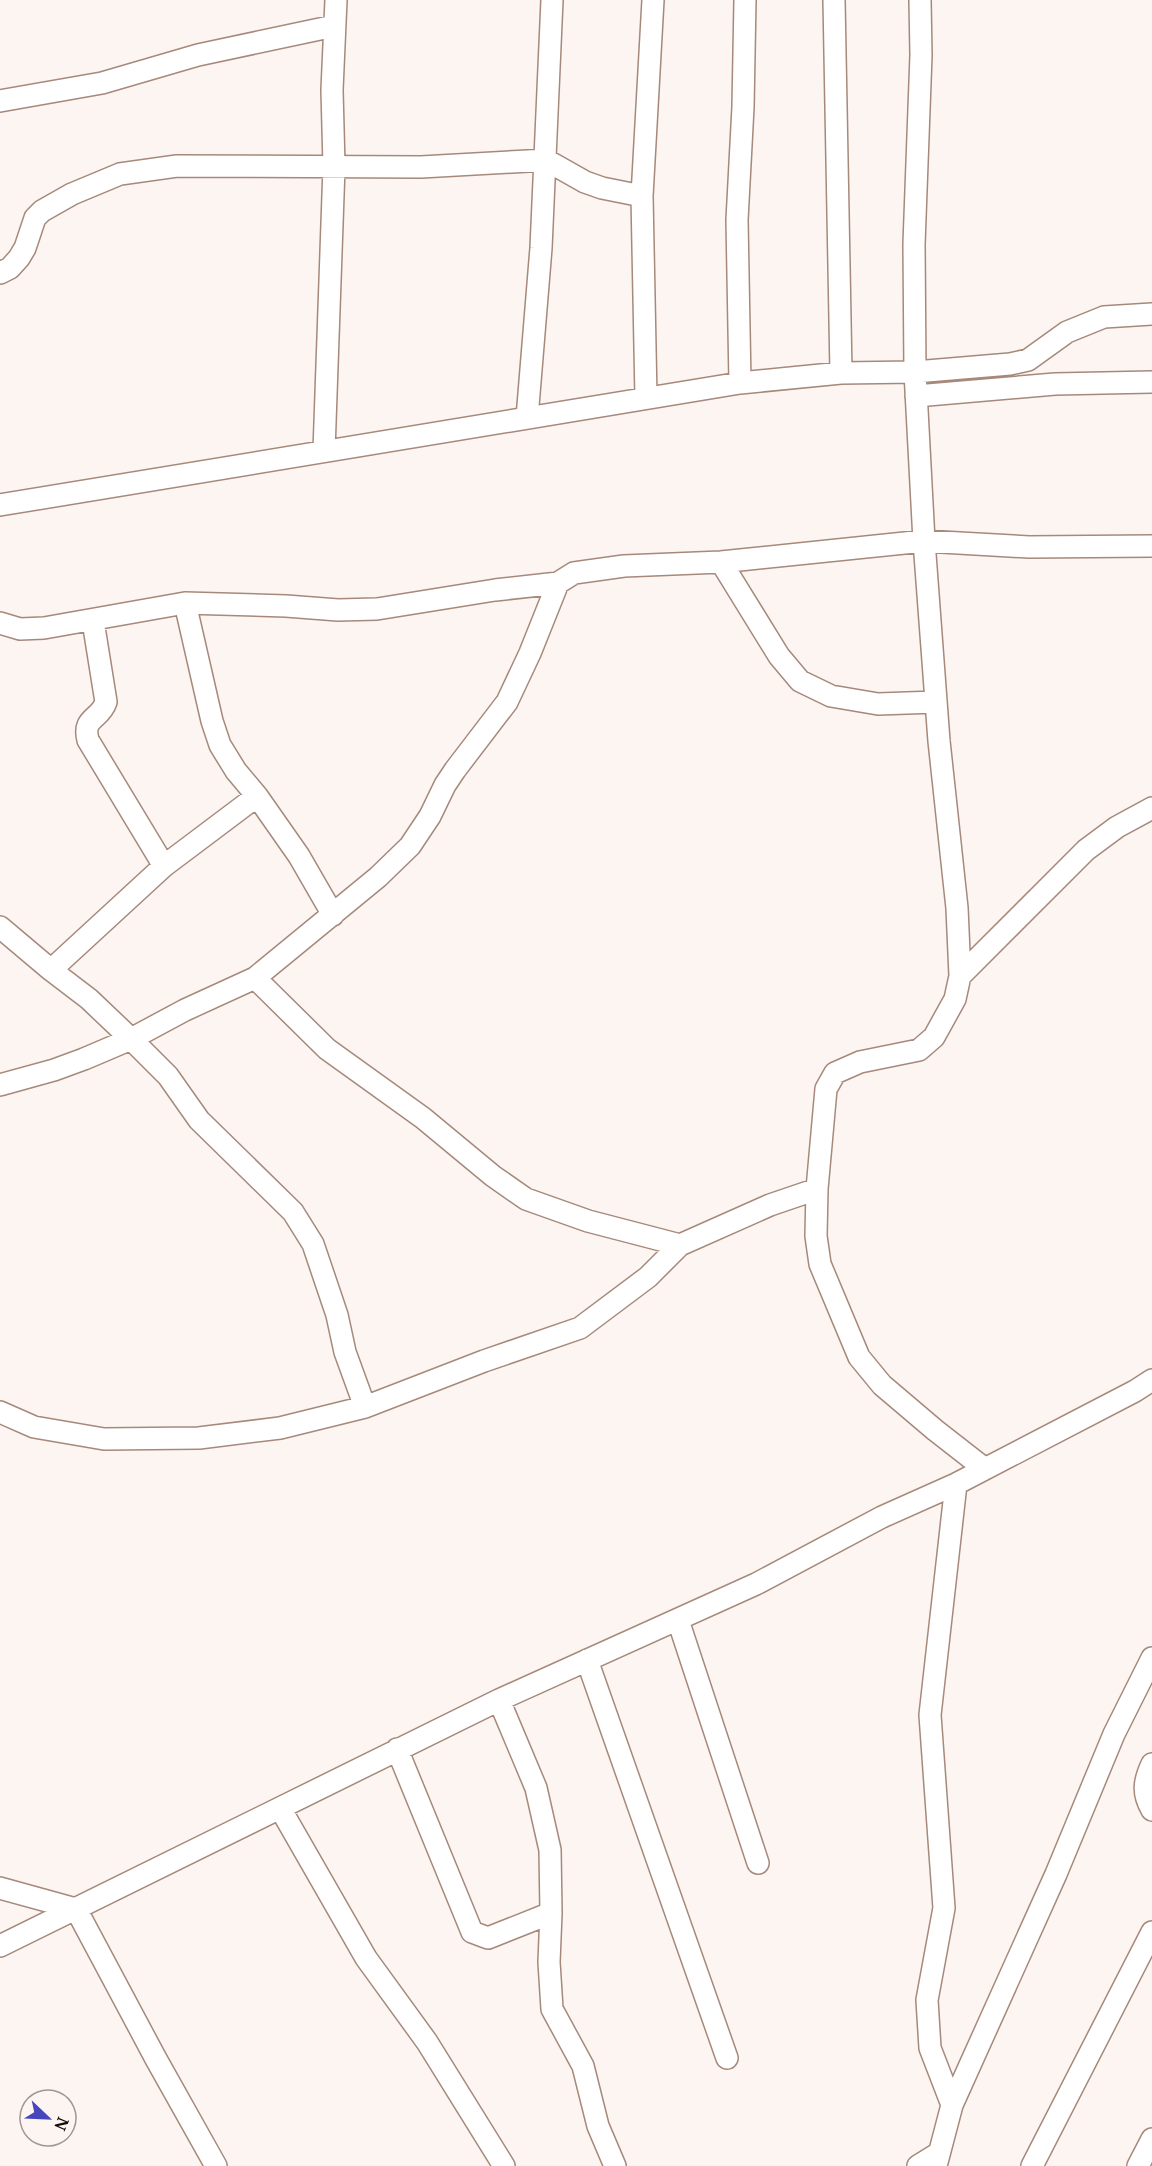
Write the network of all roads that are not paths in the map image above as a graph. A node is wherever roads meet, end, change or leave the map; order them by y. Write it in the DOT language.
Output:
graph roads {
  1 [pos="336,0"];
  2 [pos="552,0"];
  3 [pos="654,0"];
  4 [pos="745,0"];
  5 [pos="834,0"];
  6 [pos="920,0"];
  7 [pos="334,26"];
  8 [pos="0,101"];
  9 [pos="546,160"];
  10 [pos="333,167"];
  11 [pos="642,196"];
  12 [pos="0,273"];
  13 [pos="1152,314"];
  14 [pos="915,372"];
  15 [pos="841,373"];
  16 [pos="1152,382"];
  17 [pos="740,383"];
  18 [pos="916,396"];
  19 [pos="646,398"];
  20 [pos="527,418"];
  21 [pos="324,451"];
  22 [pos="0,505"];
  23 [pos="924,541"];
  24 [pos="1152,546"];
  25 [pos="721,562"];
  26 [pos="558,583"];
  27 [pos="185,603"];
  28 [pos="93,621"];
  29 [pos="0,623"];
  30 [pos="936,702"];
  31 [pos="257,796"];
  32 [pos="1152,808"];
  33 [pos="164,866"];
  34 [pos="333,915"];
  35 [pos="0,927"];
  36 [pos="51,970"];
  37 [pos="960,976"];
  38 [pos="255,978"];
  39 [pos="131,1039"];
  40 [pos="0,1085"];
  41 [pos="818,1190"];
  42 [pos="680,1245"];
  43 [pos="1152,1380"];
  44 [pos="365,1407"];
  45 [pos="0,1412"];
  46 [pos="985,1469"];
  47 [pos="956,1484"];
  48 [pos="678,1620"];
  49 [pos="1152,1658"];
  50 [pos="587,1660"];
  51 [pos="499,1700"];
  52 [pos="397,1749"];
  53 [pos="1152,1764"];
  54 [pos="280,1808"];
  55 [pos="1152,1810"];
  56 [pos="758,1863"];
  57 [pos="0,1888"];
  58 [pos="76,1910"];
  59 [pos="551,1913"];
  60 [pos="1152,1932"];
  61 [pos="0,1946"];
  62 [pos="727,2058"];
  63 [pos="951,2105"];
  64 [pos="1152,2139"];
  65 [pos="938,2159"];
  66 [pos="216,2166"];
  67 [pos="504,2166"];
  68 [pos="615,2166"];
  69 [pos="918,2166"];
  70 [pos="1032,2166"];
  71 [pos="1138,2166"];
  1 -- 7 [label="street"];
  2 -- 9 [label="street"];
  3 -- 11 [label="street"];
  4 -- 17 [label="street"];
  5 -- 15 [label="street"];
  6 -- 14 [label="street"];
  7 -- 8 [label="street"];
  7 -- 10 [label="street"];
  9 -- 10 [label="street"];
  9 -- 11 [label="street"];
  9 -- 20 [label="street"];
  10 -- 12 [label="street"];
  10 -- 21 [label="street"];
  11 -- 19 [label="street"];
  13 -- 14 [label="street"];
  14 -- 15 [label="street"];
  14 -- 18 [label="street"];
  15 -- 17 [label="street"];
  16 -- 18 [label="street"];
  17 -- 19 [label="street"];
  18 -- 23 [label="street"];
  19 -- 20 [label="street"];
  20 -- 21 [label="street"];
  21 -- 22 [label="street"];
  23 -- 24 [label="street"];
  23 -- 25 [label="street"];
  23 -- 30 [label="street"];
  25 -- 26 [label="street"];
  25 -- 30 [label="street"];
  26 -- 27 [label="street"];
  26 -- 34 [label="street"];
  27 -- 28 [label="street"];
  27 -- 31 [label="street"];
  28 -- 29 [label="street"];
  28 -- 33 [label="street"];
  30 -- 37 [label="street"];
  31 -- 33 [label="street"];
  31 -- 34 [label="street"];
  32 -- 37 [label="street"];
  33 -- 36 [label="street"];
  34 -- 38 [label="street"];
  35 -- 36 [label="street"];
  36 -- 39 [label="street"];
  37 -- 41 [label="street"];
  38 -- 39 [label="street"];
  38 -- 42 [label="street"];
  39 -- 40 [label="street"];
  39 -- 44 [label="street"];
  41 -- 42 [label="street"];
  41 -- 46 [label="street"];
  42 -- 44 [label="street"];
  43 -- 46 [label="street"];
  44 -- 45 [label="street"];
  46 -- 47 [label="street"];
  47 -- 48 [label="street"];
  47 -- 63 [label="street"];
  48 -- 50 [label="street"];
  48 -- 56 [label="street"];
  49 -- 63 [label="street"];
  50 -- 51 [label="street"];
  50 -- 62 [label="street"];
  51 -- 52 [label="street"];
  51 -- 59 [label="street"];
  52 -- 54 [label="street"];
  52 -- 59 [label="street"];
  53 -- 55 [label="street"];
  54 -- 58 [label="street"];
  54 -- 67 [label="street"];
  57 -- 58 [label="street"];
  58 -- 61 [label="street"];
  58 -- 66 [label="street"];
  59 -- 68 [label="street"];
  60 -- 70 [label="street"];
  63 -- 65 [label="street"];
  64 -- 71 [label="street"];
  65 -- 69 [label="street"];
}
